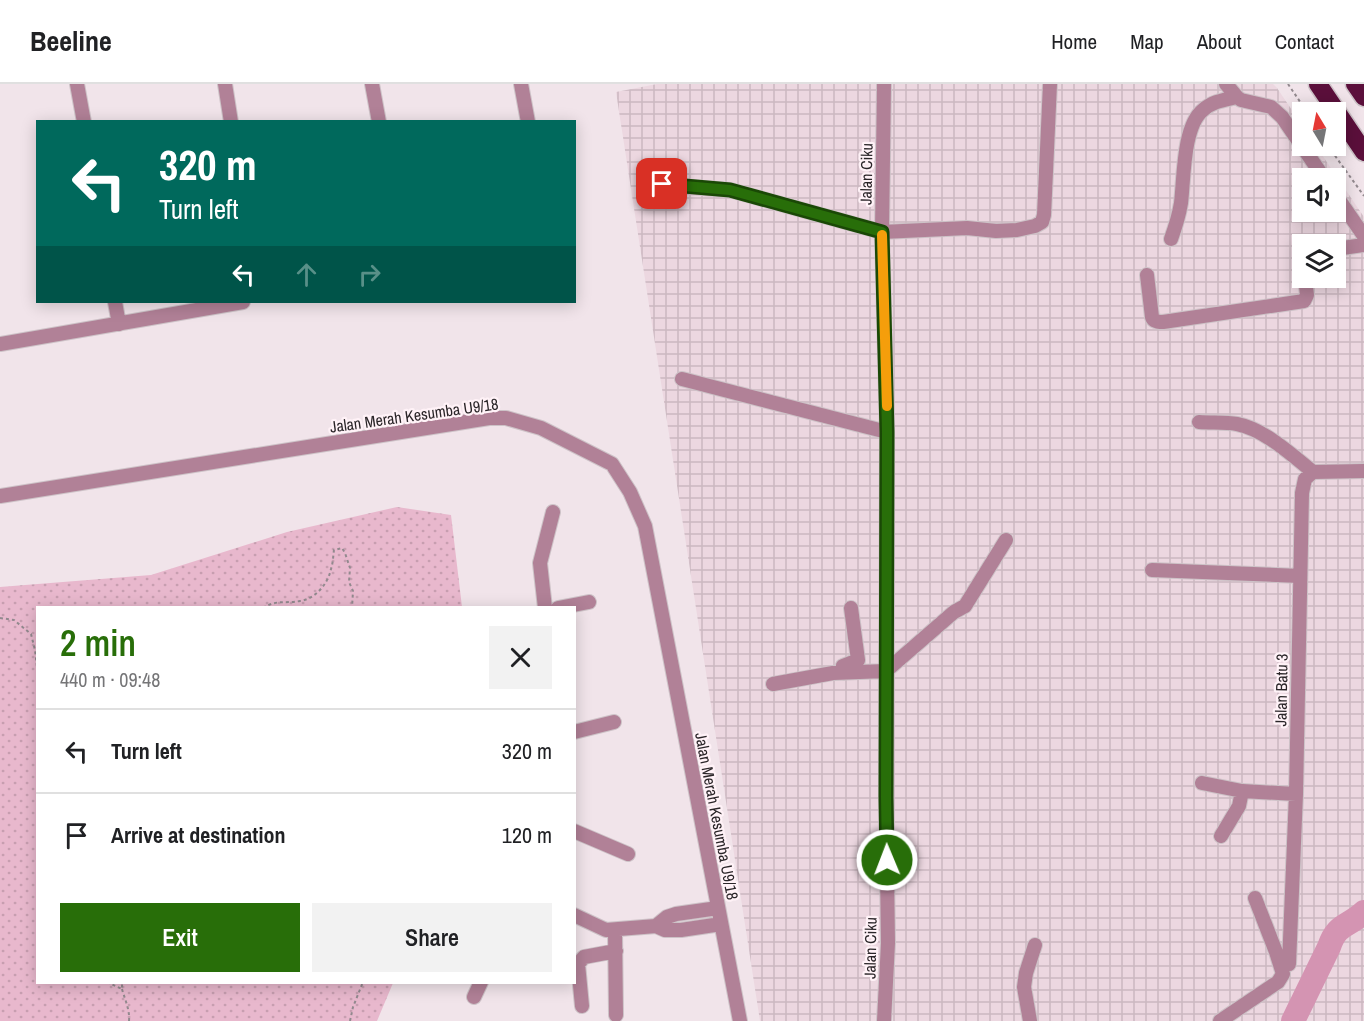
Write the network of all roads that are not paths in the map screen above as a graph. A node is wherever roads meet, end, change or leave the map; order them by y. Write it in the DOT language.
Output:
graph roads {
  1 [pos="77,84"];
  2 [pos="225,84"];
  3 [pos="372,84"];
  4 [pos="521,84"];
  5 [pos="884,84"];
  6 [pos="1050,84"];
  7 [pos="1226,84"];
  8 [pos="1318,84"];
  9 [pos="1355,84"];
  10 [pos="1237,97"];
  11 [pos="1364,97"];
  12 [pos="84,120"];
  13 [pos="231,120"];
  14 [pos="379,120"];
  15 [pos="528,120"];
  16 [pos="1364,152"];
  17 [pos="1317,168"];
  18 [pos="662,184"];
  19 [pos="1346,210"];
  20 [pos="882,232"];
  21 [pos="1364,236"];
  22 [pos="1171,239"];
  23 [pos="1364,245"];
  24 [pos="1346,247"];
  25 [pos="1147,275"];
  26 [pos="1306,288"];
  27 [pos="116,303"];
  28 [pos="237,303"];
  29 [pos="119,324"];
  30 [pos="0,344"];
  31 [pos="682,379"];
  32 [pos="1199,422"];
  33 [pos="887,432"];
  34 [pos="1364,471"];
  35 [pos="1313,472"];
  36 [pos="0,496"];
  37 [pos="553,512"];
  38 [pos="1006,540"];
  39 [pos="1152,570"];
  40 [pos="1300,576"];
  41 [pos="589,602"];
  42 [pos="545,606"];
  43 [pos="568,606"];
  44 [pos="850,608"];
  45 [pos="886,671"];
  46 [pos="843,673"];
  47 [pos="773,684"];
  48 [pos="614,722"];
  49 [pos="576,732"];
  50 [pos="1202,783"];
  51 [pos="1242,791"];
  52 [pos="1296,794"];
  53 [pos="576,832"];
  54 [pos="1221,836"];
  55 [pos="628,854"];
  56 [pos="1255,898"];
  57 [pos="718,908"];
  58 [pos="576,916"];
  59 [pos="721,924"];
  60 [pos="656,926"];
  61 [pos="615,930"];
  62 [pos="1035,945"];
  63 [pos="1283,950"];
  64 [pos="615,951"];
  65 [pos="1289,964"];
  66 [pos="480,984"];
  67 [pos="474,997"];
  68 [pos="582,1006"];
  69 [pos="616,1016"];
  70 [pos="740,1021"];
  71 [pos="884,1021"];
  72 [pos="1030,1021"];
  73 [pos="1220,1021"];
  1 -- 12 [label="street"];
  2 -- 13 [label="street"];
  3 -- 14 [label="street"];
  4 -- 15 [label="street"];
  5 -- 20 [label="street, Jalan Ciku"];
  6 -- 20 [label="street"];
  7 -- 10 [label="street"];
  8 -- 16 [label="highway"];
  9 -- 11 [label="highway"];
  10 -- 17 [label="street"];
  10 -- 22 [label="street"];
  18 -- 20 [label="street"];
  19 -- 21 [label="street"];
  20 -- 33 [label="street, Jalan Ciku"];
  23 -- 24 [label="street"];
  25 -- 26 [label="street"];
  27 -- 29 [label="street"];
  28 -- 29 [label="street"];
  29 -- 30 [label="street"];
  31 -- 33 [label="street"];
  32 -- 35 [label="street"];
  33 -- 45 [label="street, Jalan Ciku"];
  34 -- 35 [label="street"];
  35 -- 40 [label="street, Jalan Batu 3"];
  36 -- 57 [label="street, Jalan Merah Kesumba U9/18"];
  37 -- 42 [label="street"];
  38 -- 45 [label="street"];
  39 -- 40 [label="street"];
  40 -- 52 [label="street, Jalan Batu 3"];
  41 -- 43 [label="street"];
  44 -- 46 [label="street"];
  45 -- 46 [label="street"];
  45 -- 71 [label="street, Jalan Ciku"];
  46 -- 47 [label="street"];
  48 -- 49 [label="street"];
  50 -- 51 [label="street"];
  51 -- 52 [label="street"];
  51 -- 54 [label="street"];
  52 -- 63 [label="street, Jalan Batu 3"];
  53 -- 55 [label="street"];
  56 -- 63 [label="street"];
  57 -- 59 [label="street, Jalan Merah Kesumba U9/18"];
  57 -- 60 [label="street"];
  58 -- 61 [label="street"];
  59 -- 60 [label="street"];
  59 -- 70 [label="street, Jalan Merah Kesumba U9/18"];
  60 -- 61 [label="street"];
  61 -- 64 [label="street"];
  62 -- 72 [label="street"];
  63 -- 65 [label="street, Jalan Batu 3"];
  63 -- 73 [label="street"];
  64 -- 68 [label="street"];
  64 -- 69 [label="street"];
  66 -- 67 [label="street"];
}
